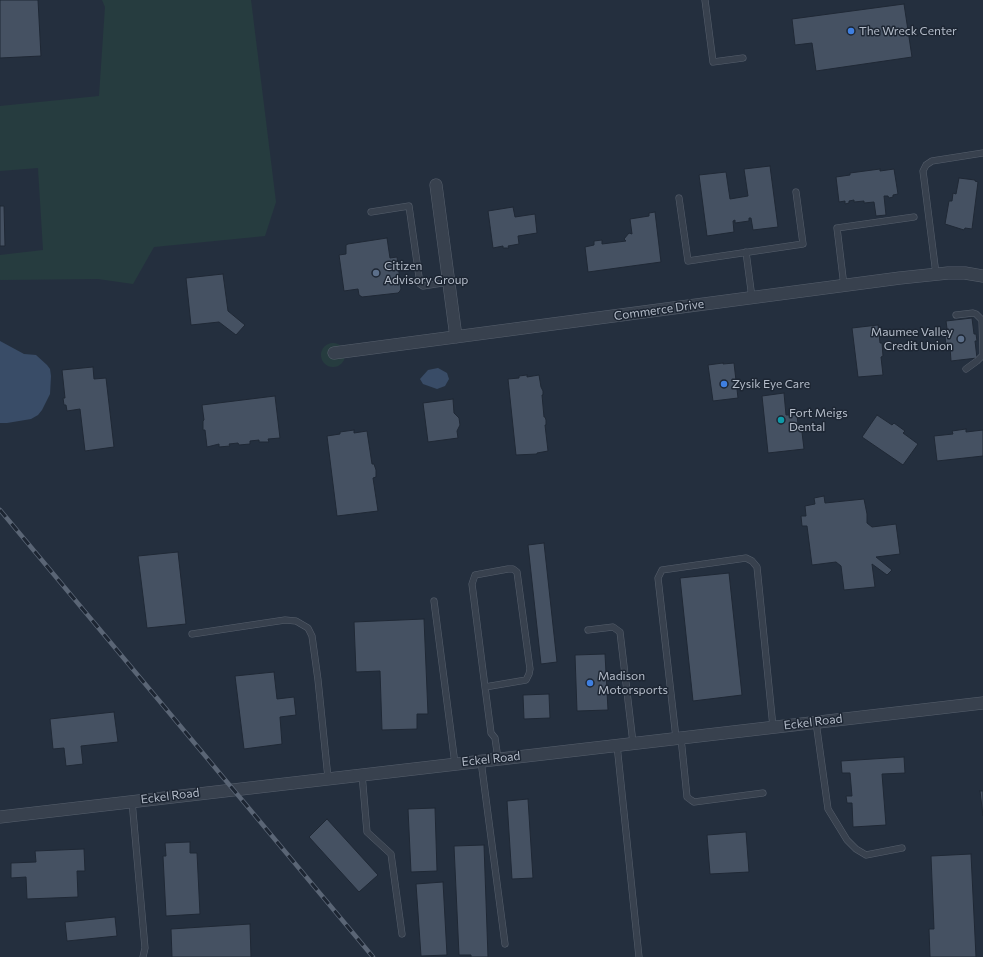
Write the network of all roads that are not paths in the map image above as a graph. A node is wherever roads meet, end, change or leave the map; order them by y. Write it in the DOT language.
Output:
graph roads {
  1 [pos="705,0"];
  2 [pos="743,58"];
  3 [pos="983,153"];
  4 [pos="436,185"];
  5 [pos="796,192"];
  6 [pos="679,198"];
  7 [pos="372,212"];
  8 [pos="914,217"];
  9 [pos="746,252"];
  10 [pos="936,274"];
  11 [pos="983,276"];
  12 [pos="449,282"];
  13 [pos="844,286"];
  14 [pos="752,298"];
  15 [pos="956,314"];
  16 [pos="456,337"];
  17 [pos="334,353"];
  18 [pos="966,369"];
  19 [pos="434,601"];
  20 [pos="588,630"];
  21 [pos="192,634"];
  22 [pos="485,687"];
  23 [pos="983,703"];
  24 [pos="816,722"];
  25 [pos="774,727"];
  26 [pos="679,738"];
  27 [pos="633,743"];
  28 [pos="617,745"];
  29 [pos="498,759"];
  30 [pos="481,761"];
  31 [pos="455,764"];
  32 [pos="362,774"];
  33 [pos="328,778"];
  34 [pos="763,793"];
  35 [pos="132,801"];
  36 [pos="0,817"];
  37 [pos="902,848"];
  38 [pos="402,934"];
  39 [pos="505,944"];
  40 [pos="143,957"];
  41 [pos="639,957"];
  1 -- 2 [label="lane"];
  3 -- 10 [label="lane"];
  4 -- 12 [label="street"];
  5 -- 9 [label="lane"];
  6 -- 9 [label="lane"];
  7 -- 12 [label="lane"];
  8 -- 13 [label="lane"];
  9 -- 14 [label="lane"];
  10 -- 11 [label="street, Commerce Drive"];
  10 -- 13 [label="street, Commerce Drive"];
  12 -- 16 [label="street"];
  13 -- 14 [label="street, Commerce Drive"];
  14 -- 16 [label="street, Commerce Drive"];
  15 -- 18 [label="lane"];
  16 -- 17 [label="street, Commerce Drive"];
  19 -- 31 [label="lane"];
  20 -- 27 [label="lane"];
  21 -- 33 [label="lane"];
  22 -- 22 [label="lane"];
  22 -- 29 [label="lane"];
  23 -- 24 [label="street, Eckel Road"];
  24 -- 25 [label="street, Eckel Road"];
  24 -- 37 [label="lane"];
  25 -- 26 [label="street, Eckel Road"];
  25 -- 26 [label="lane"];
  26 -- 27 [label="street, Eckel Road"];
  26 -- 34 [label="lane"];
  27 -- 28 [label="street, Eckel Road"];
  28 -- 29 [label="street, Eckel Road"];
  28 -- 41 [label="lane"];
  29 -- 30 [label="street, Eckel Road"];
  30 -- 31 [label="street, Eckel Road"];
  30 -- 39 [label="lane"];
  31 -- 32 [label="street, Eckel Road"];
  32 -- 33 [label="street, Eckel Road"];
  32 -- 38 [label="lane"];
  33 -- 35 [label="street, Eckel Road"];
  35 -- 36 [label="street, Eckel Road"];
  35 -- 40 [label="lane"];
}
